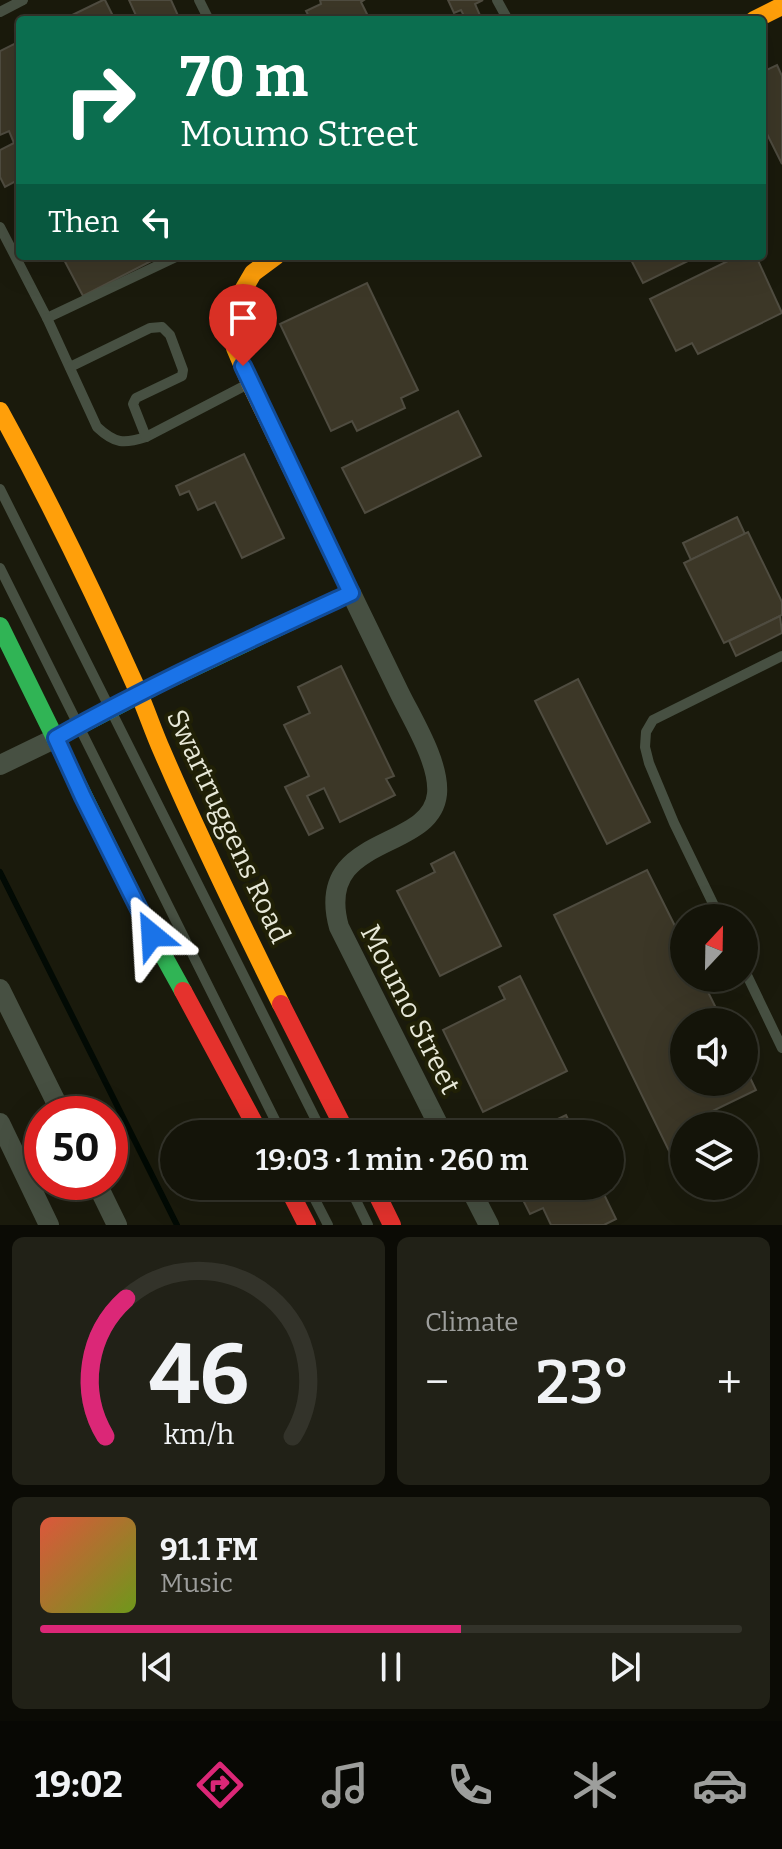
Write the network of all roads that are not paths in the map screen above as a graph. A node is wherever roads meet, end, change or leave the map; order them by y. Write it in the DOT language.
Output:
graph roads {
  1 [pos="23,0"];
  2 [pos="782,6"];
  3 [pos="0,12"];
  4 [pos="762,16"];
  5 [pos="0,227"];
  6 [pos="16,258"];
  7 [pos="17,260"];
  8 [pos="170,260"];
  9 [pos="271,260"];
  10 [pos="47,318"];
  11 [pos="70,367"];
  12 [pos="250,383"];
  13 [pos="0,411"];
  14 [pos="146,437"];
  15 [pos="0,489"];
  16 [pos="0,568"];
  17 [pos="351,593"];
  18 [pos="0,626"];
  19 [pos="781,658"];
  20 [pos="139,693"];
  21 [pos="110,708"];
  22 [pos="78,725"];
  23 [pos="56,738"];
  24 [pos="0,765"];
  25 [pos="713,904"];
  26 [pos="0,989"];
  27 [pos="755,992"];
  28 [pos="782,1048"];
  29 [pos="53,1096"];
  30 [pos="252,1120"];
  31 [pos="275,1120"];
  32 [pos="316,1120"];
  33 [pos="340,1120"];
  34 [pos="436,1120"];
  35 [pos="0,1123"];
  36 [pos="105,1200"];
  37 [pos="294,1200"];
  38 [pos="315,1200"];
  39 [pos="356,1200"];
  40 [pos="380,1200"];
  41 [pos="476,1200"];
  42 [pos="49,1225"];
  43 [pos="117,1225"];
  44 [pos="307,1225"];
  45 [pos="328,1225"];
  46 [pos="368,1225"];
  47 [pos="392,1225"];
  48 [pos="489,1225"];
  1 -- 3 [label="lane"];
  2 -- 4 [label="main road"];
  5 -- 6 [label="lane"];
  7 -- 10 [label="lane"];
  8 -- 10 [label="lane"];
  9 -- 12 [label="main road, Moumo Street"];
  10 -- 11 [label="lane"];
  11 -- 14 [label="lane"];
  11 -- 14 [label="lane"];
  12 -- 14 [label="lane"];
  12 -- 17 [label="main road, Moumo Street"];
  13 -- 20 [label="main road, Swartruggens Road"];
  15 -- 21 [label="lane"];
  16 -- 22 [label="lane"];
  17 -- 20 [label="main road"];
  17 -- 34 [label="street, Moumo Street"];
  18 -- 23 [label="main road"];
  19 -- 25 [label="lane"];
  20 -- 21 [label="main road"];
  20 -- 33 [label="main road, Swartruggens Road"];
  21 -- 22 [label="main road"];
  21 -- 32 [label="lane"];
  22 -- 23 [label="main road"];
  22 -- 31 [label="lane"];
  23 -- 24 [label="street"];
  23 -- 30 [label="main road"];
  26 -- 29 [label="street"];
  27 -- 28 [label="lane"];
  35 -- 42 [label="street"];
  36 -- 43 [label="street"];
  37 -- 44 [label="main road"];
  38 -- 45 [label="lane"];
  39 -- 46 [label="lane"];
  40 -- 47 [label="main road"];
  41 -- 48 [label="street"];
}
